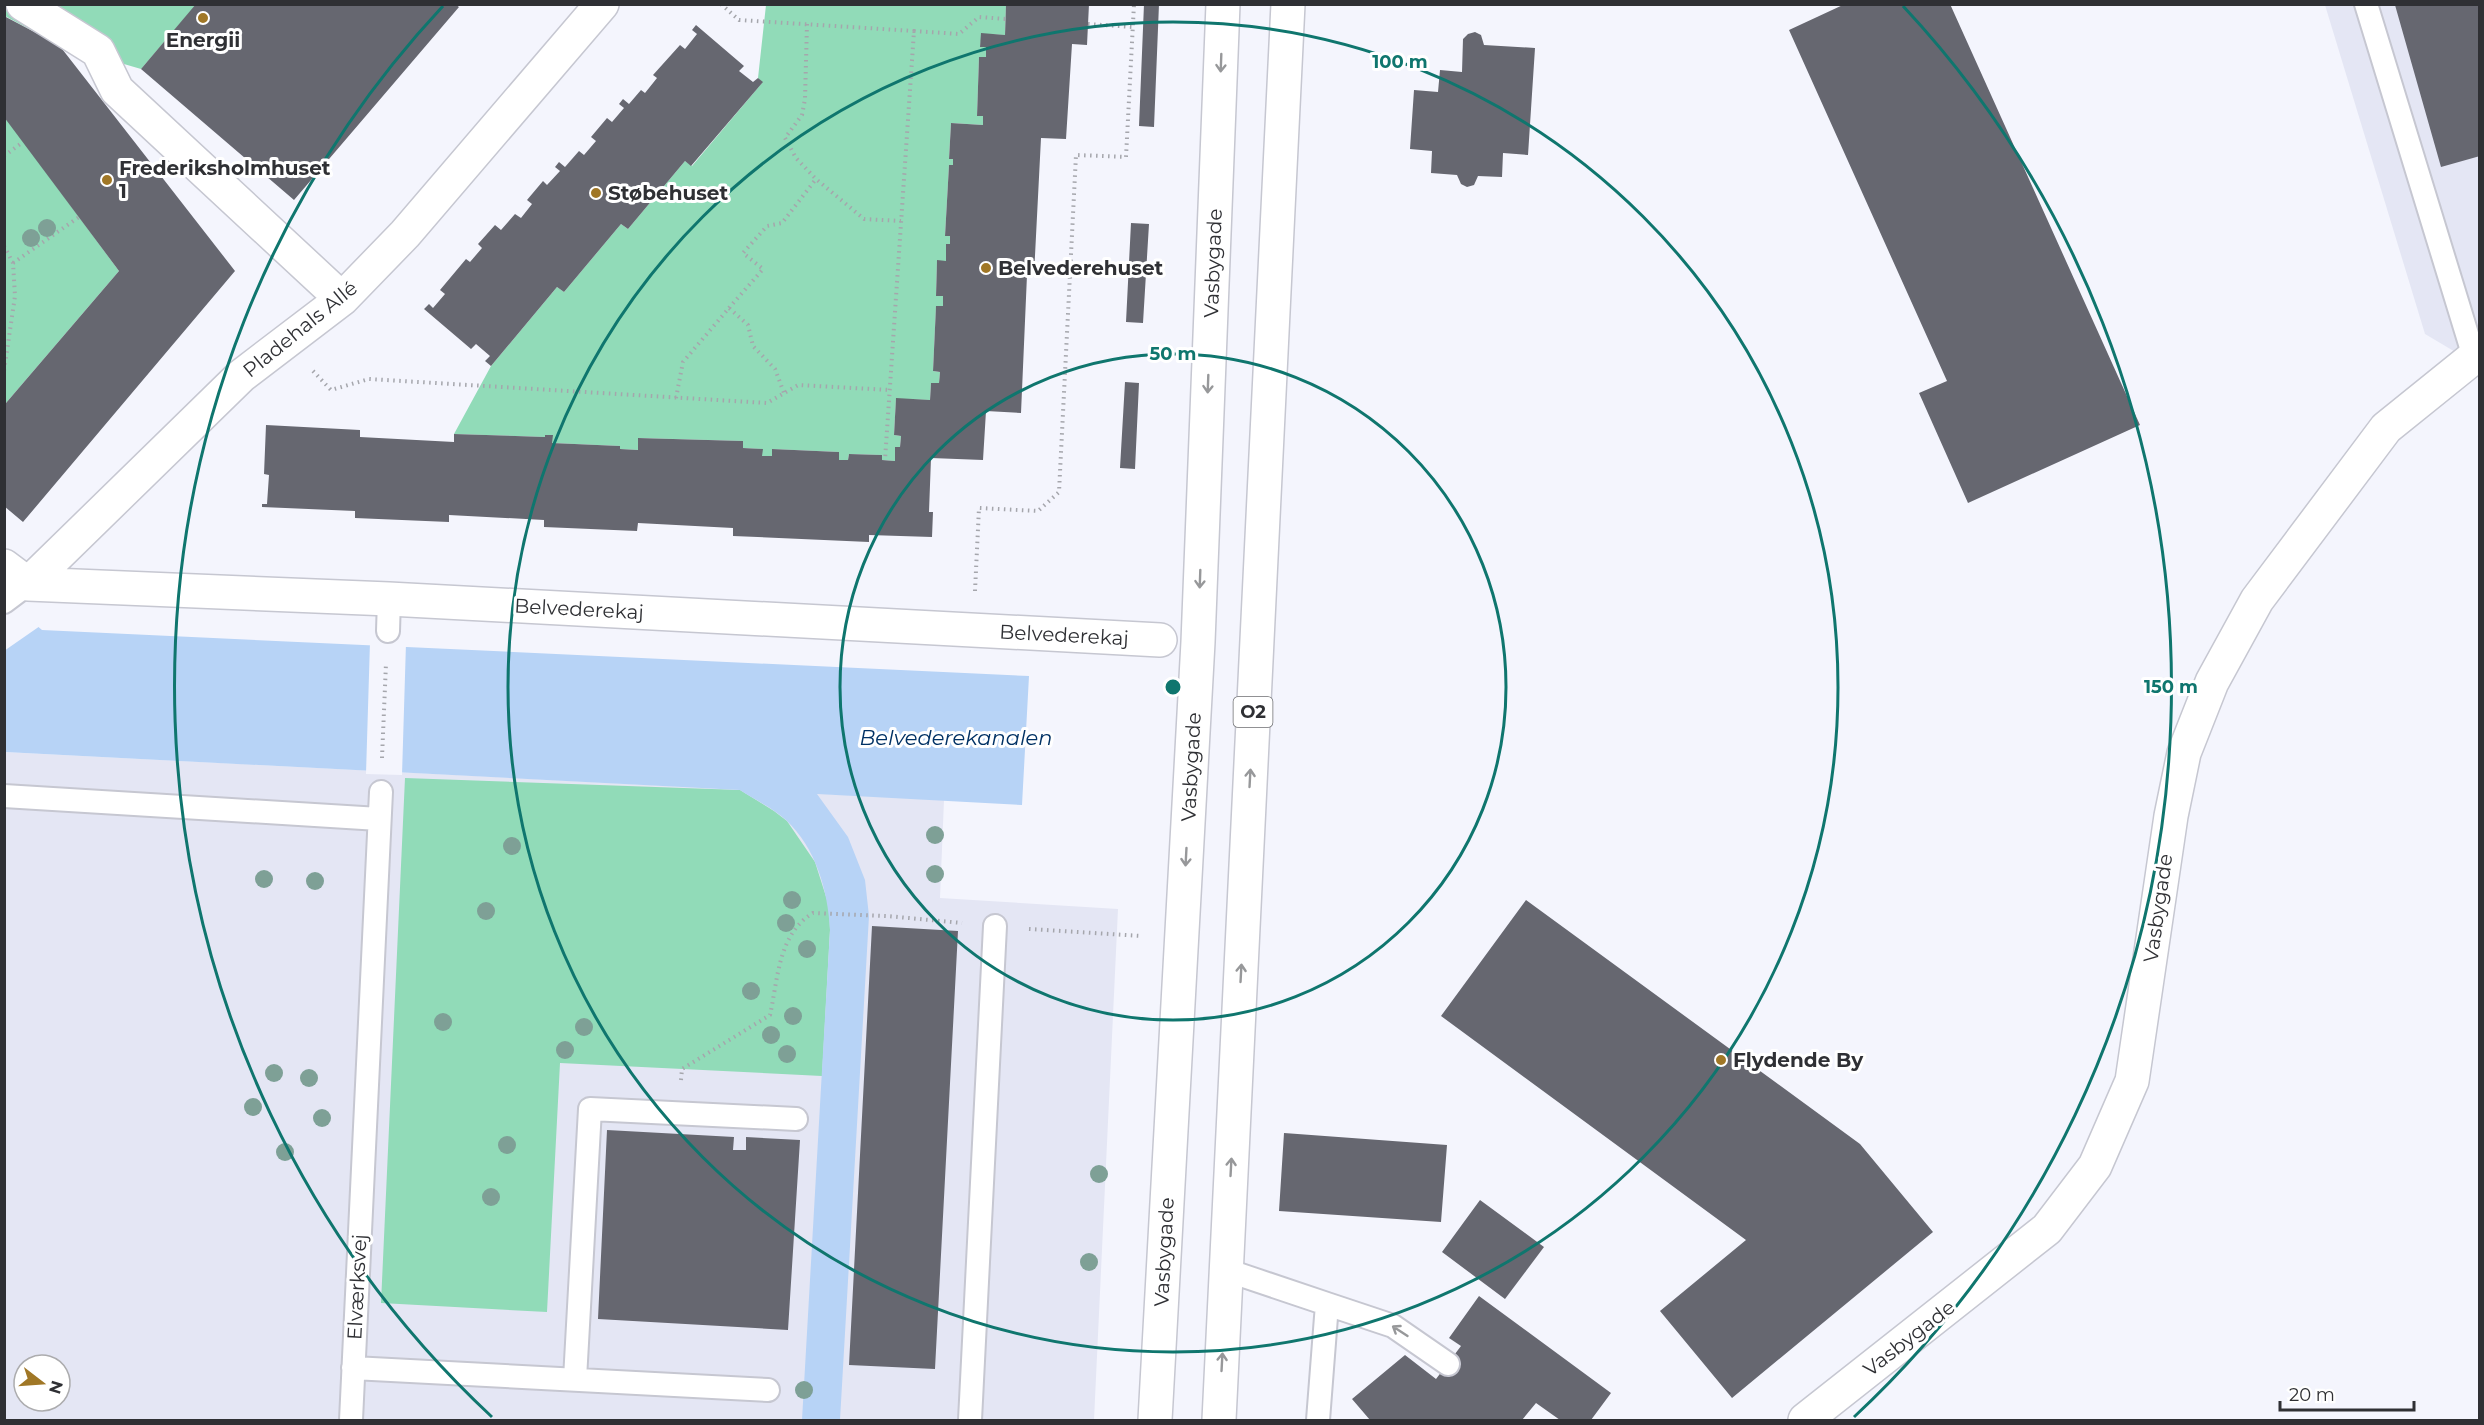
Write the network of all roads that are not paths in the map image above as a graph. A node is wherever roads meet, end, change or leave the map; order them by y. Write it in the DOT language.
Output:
graph roads {
  1 [pos="23,4"];
  2 [pos="602,4"];
  3 [pos="1223,4"];
  4 [pos="1288,4"];
  5 [pos="2366,4"];
  6 [pos="342,299"];
  7 [pos="2474,357"];
  8 [pos="12,584"];
  9 [pos="389,599"];
  10 [pos="388,631"];
  11 [pos="1160,640"];
  12 [pos="1197,642"];
  13 [pos="381,792"];
  14 [pos="4,796"];
  15 [pos="379,819"];
  16 [pos="995,926"];
  17 [pos="796,1119"];
  18 [pos="1226,1270"];
  19 [pos="1327,1304"];
  20 [pos="1448,1364"];
  21 [pos="353,1368"];
  22 [pos="575,1379"];
  23 [pos="768,1390"];
  24 [pos="351,1420"];
  25 [pos="970,1420"];
  26 [pos="1155,1420"];
  27 [pos="1219,1420"];
  28 [pos="1318,1420"];
  29 [pos="1805,1420"];
  1 -- 6 [label="street"];
  2 -- 6 [label="street, Pladehals Allé"];
  3 -- 12 [label="street, Vasbygade, one-way"];
  18 -- 4 [label="street, O2, one-way"];
  5 -- 7 [label="lane"];
  6 -- 8 [label="street, Pladehals Allé"];
  7 -- 29 [label="street, Vasbygade"];
  8 -- 9 [label="street, Belvederekaj"];
  9 -- 10 [label="lane"];
  9 -- 11 [label="street, Belvederekaj"];
  11 -- 12 [label="lane"];
  12 -- 26 [label="street, Vasbygade, one-way"];
  13 -- 15 [label="lane, Elværksvej"];
  14 -- 15 [label="lane"];
  15 -- 21 [label="lane, Elværksvej"];
  16 -- 25 [label="lane"];
  17 -- 22 [label="lane"];
  18 -- 19 [label="lane"];
  27 -- 18 [label="street, O2, one-way"];
  20 -- 19 [label="lane, one-way"];
  19 -- 28 [label="lane"];
  21 -- 22 [label="lane, Elværksvej"];
  21 -- 24 [label="lane"];
  22 -- 23 [label="lane, Elværksvej"];
}
